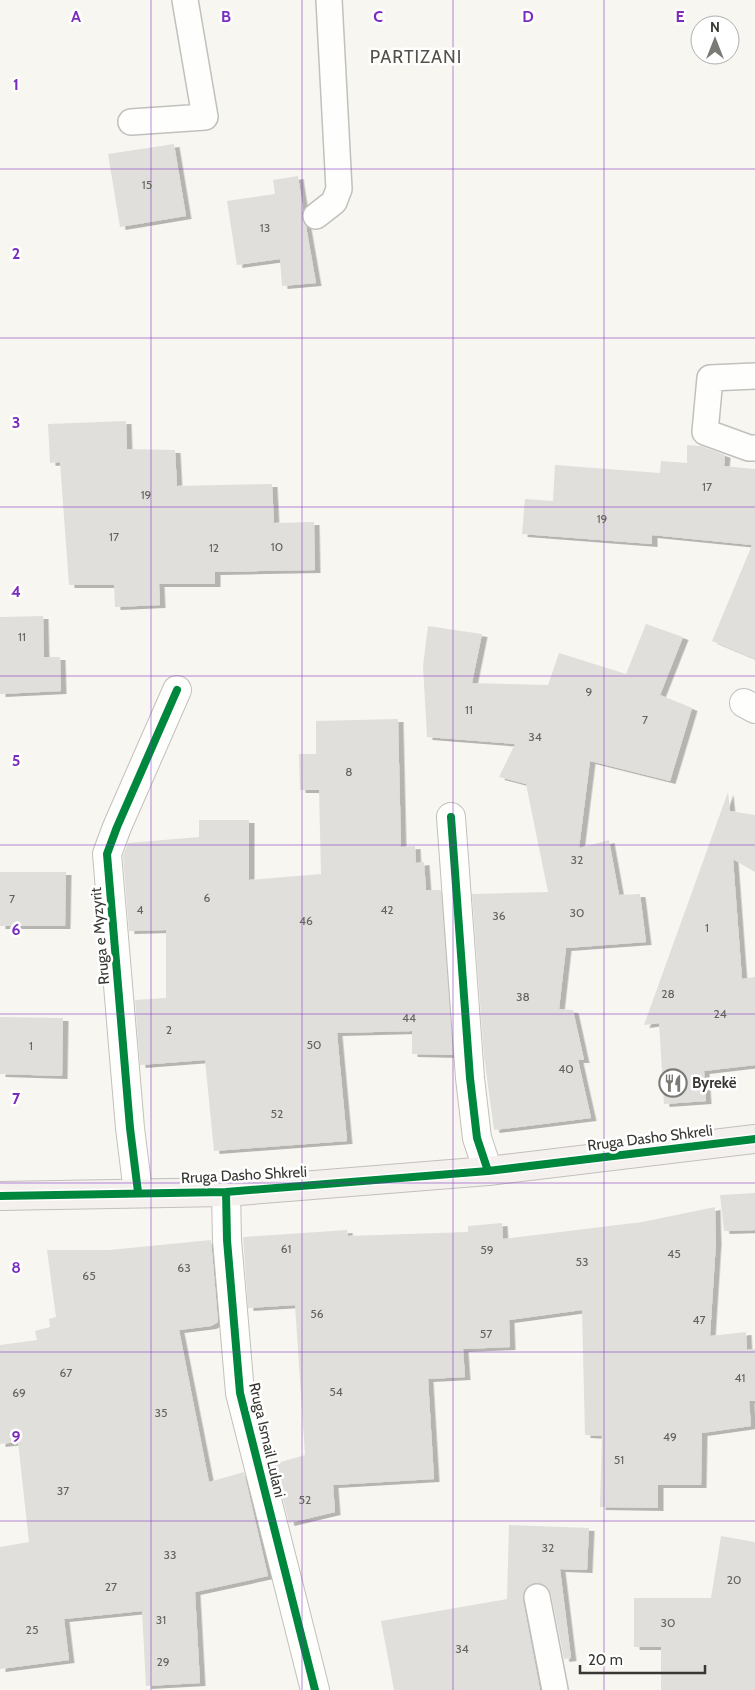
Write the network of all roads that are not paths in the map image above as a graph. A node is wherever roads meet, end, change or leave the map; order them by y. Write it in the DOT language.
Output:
graph roads {
  1 [pos="186,0"];
  2 [pos="329,0"];
  3 [pos="131,122"];
  4 [pos="316,216"];
  5 [pos="755,376"];
  6 [pos="755,448"];
  7 [pos="177,690"];
  8 [pos="452,818"];
  9 [pos="755,1139"];
  10 [pos="488,1172"];
  11 [pos="138,1192"];
  12 [pos="226,1192"];
  13 [pos="0,1196"];
  14 [pos="537,1597"];
  15 [pos="315,1690"];
  16 [pos="555,1690"];
  1 -- 3 [label="lane"];
  2 -- 4 [label="lane"];
  5 -- 6 [label="lane"];
  7 -- 11 [label="street, Rruga e Myzyrit"];
  8 -- 10 [label="street"];
  9 -- 10 [label="main road, Rruga Dasho Shkreli"];
  10 -- 12 [label="main road, Rruga Dasho Shkreli"];
  11 -- 12 [label="main road, Rruga Dasho Shkreli"];
  11 -- 13 [label="main road, Rruga Dasho Shkreli"];
  12 -- 15 [label="street, Rruga Ismail Lulani"];
  14 -- 16 [label="lane"];
}
